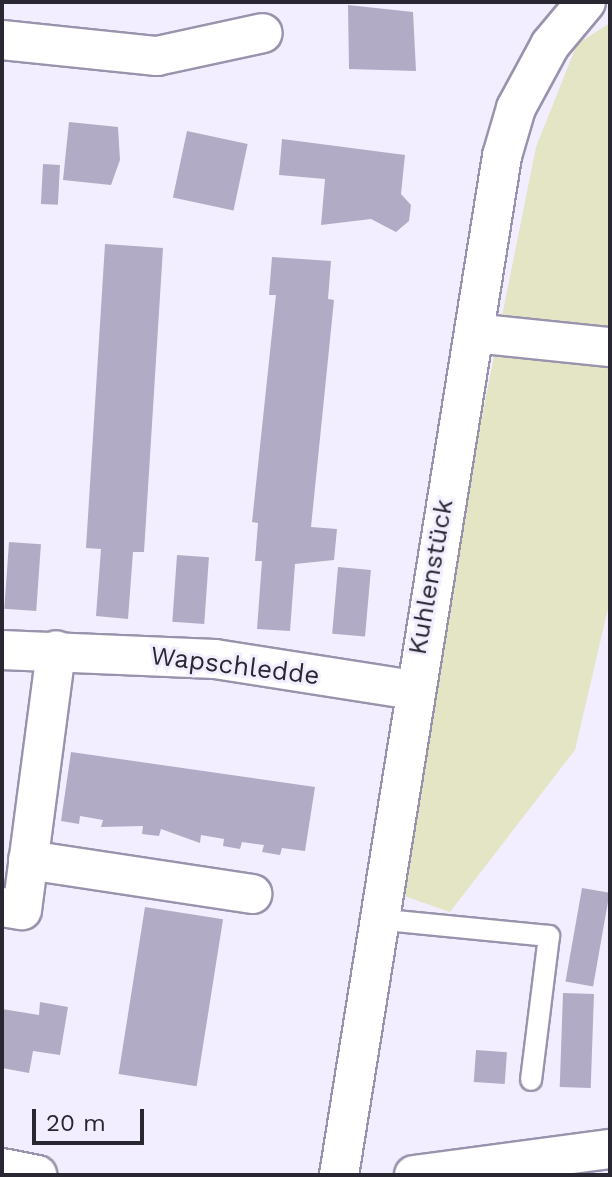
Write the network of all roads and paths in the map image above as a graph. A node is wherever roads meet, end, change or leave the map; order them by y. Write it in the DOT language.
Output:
graph roads {
  1 [pos="586,2"];
  2 [pos="263,33"];
  3 [pos="2,40"];
  4 [pos="474,333"];
  5 [pos="610,347"];
  6 [pos="2,650"];
  7 [pos="56,650"];
  8 [pos="412,690"];
  9 [pos="28,860"];
  10 [pos="252,894"];
  11 [pos="2,907"];
  12 [pos="375,919"];
  13 [pos="531,1080"];
  14 [pos="610,1149"];
  15 [pos="2,1168"];
  16 [pos="37,1175"];
  17 [pos="339,1175"];
  18 [pos="414,1175"];
  1 -- 4 [label="street, Kuhlenstück"];
  2 -- 3 [label="street"];
  4 -- 5 [label="street"];
  4 -- 8 [label="street, Kuhlenstück"];
  6 -- 7 [label="street, Wapschledde"];
  7 -- 8 [label="street, Wapschledde"];
  7 -- 9 [label="street"];
  8 -- 12 [label="street, Kuhlenstück"];
  9 -- 10 [label="street"];
  9 -- 11 [label="street"];
  12 -- 13 [label="lane"];
  12 -- 17 [label="street, Kuhlenstück"];
  14 -- 18 [label="street"];
  15 -- 16 [label="street"];
}
